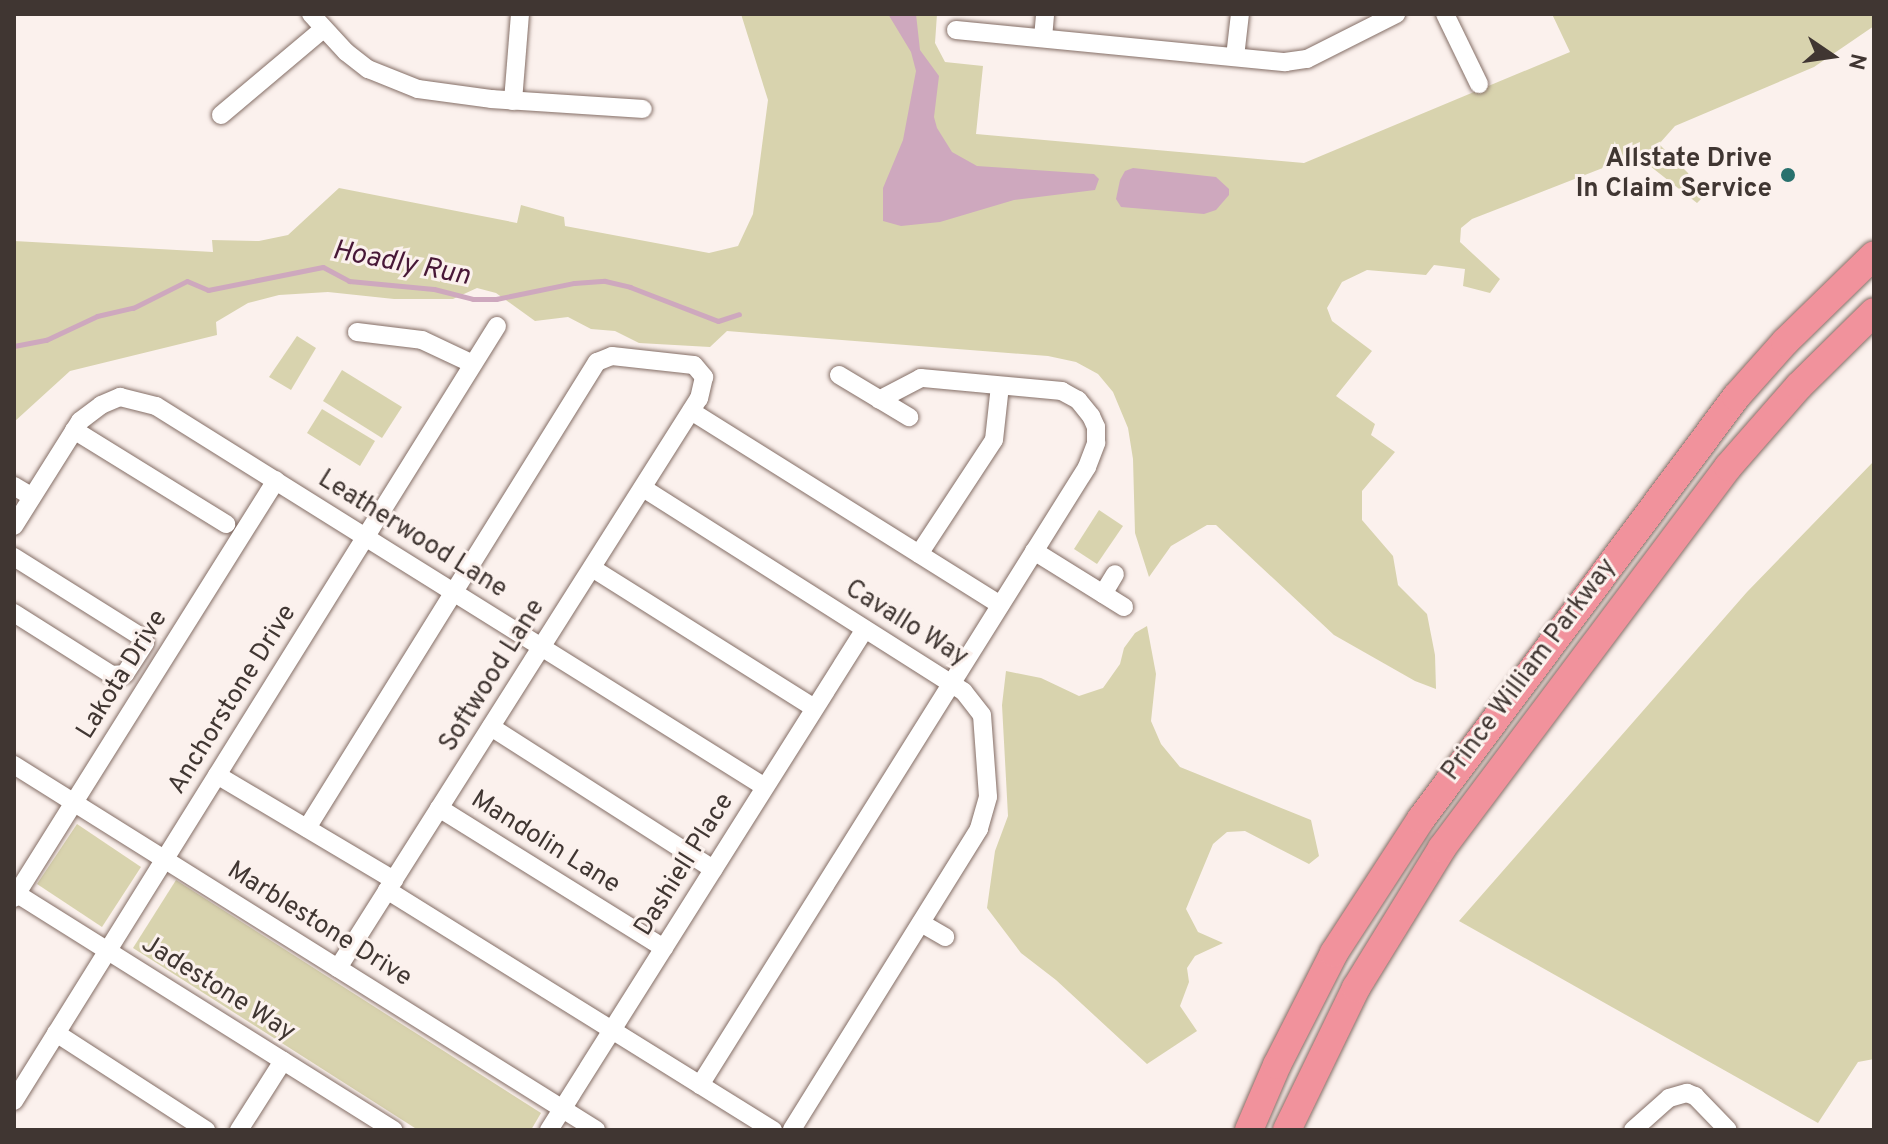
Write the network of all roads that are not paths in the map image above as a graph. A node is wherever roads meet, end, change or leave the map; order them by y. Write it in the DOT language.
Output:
graph roads {
  1 [pos="520,14"];
  2 [pos="1045,14"];
  3 [pos="1240,14"];
  4 [pos="1396,14"];
  5 [pos="1445,14"];
  6 [pos="317,21"];
  7 [pos="956,30"];
  8 [pos="1043,38"];
  9 [pos="1235,57"];
  10 [pos="1479,84"];
  11 [pos="513,101"];
  12 [pos="643,109"];
  13 [pos="221,115"];
  14 [pos="1874,255"];
  15 [pos="1874,312"];
  16 [pos="497,326"];
  17 [pos="357,332"];
  18 [pos="473,364"];
  19 [pos="839,375"];
  20 [pos="1000,386"];
  21 [pos="1736,397"];
  22 [pos="879,400"];
  23 [pos="691,411"];
  24 [pos="909,417"];
  25 [pos="1765,425"];
  26 [pos="74,430"];
  27 [pos="276,480"];
  28 [pos="14,486"];
  29 [pos="643,488"];
  30 [pos="32,497"];
  31 [pos="226,524"];
  32 [pos="14,526"];
  33 [pos="366,536"];
  34 [pos="1034,551"];
  35 [pos="919,554"];
  36 [pos="14,557"];
  37 [pos="592,568"];
  38 [pos="1115,574"];
  39 [pos="454,592"];
  40 [pos="1103,594"];
  41 [pos="1000,605"];
  42 [pos="1124,607"];
  43 [pos="14,613"];
  44 [pos="865,629"];
  45 [pos="542,647"];
  46 [pos="950,683"];
  47 [pos="814,708"];
  48 [pos="491,727"];
  49 [pos="14,765"];
  50 [pos="217,775"];
  51 [pos="765,787"];
  52 [pos="74,802"];
  53 [pos="439,808"];
  54 [pos="307,828"];
  55 [pos="165,859"];
  56 [pos="713,869"];
  57 [pos="391,885"];
  58 [pos="15,895"];
  59 [pos="921,923"];
  60 [pos="945,937"];
  61 [pos="664,948"];
  62 [pos="108,950"];
  63 [pos="338,968"];
  64 [pos="612,1030"];
  65 [pos="56,1033"];
  66 [pos="283,1061"];
  67 [pos="700,1085"];
  68 [pos="14,1101"];
  69 [pos="563,1109"];
  70 [pos="206,1130"];
  71 [pos="239,1130"];
  72 [pos="393,1130"];
  73 [pos="549,1130"];
  74 [pos="596,1130"];
  75 [pos="773,1130"];
  76 [pos="792,1130"];
  77 [pos="1249,1130"];
  78 [pos="1287,1130"];
  79 [pos="1636,1130"];
  80 [pos="1728,1130"];
  1 -- 11 [label="street"];
  2 -- 8 [label="street"];
  3 -- 9 [label="street"];
  4 -- 9 [label="street"];
  5 -- 10 [label="street"];
  6 -- 11 [label="street"];
  6 -- 13 [label="street"];
  7 -- 8 [label="street"];
  8 -- 9 [label="street"];
  11 -- 12 [label="street"];
  14 -- 21 [label="highway, Prince William Parkway"];
  15 -- 25 [label="highway, Prince William Parkway"];
  16 -- 18 [label="street, Anchorstone Drive"];
  17 -- 18 [label="street"];
  18 -- 33 [label="street, Anchorstone Drive"];
  19 -- 22 [label="street"];
  20 -- 22 [label="street"];
  20 -- 34 [label="street"];
  20 -- 35 [label="street"];
  21 -- 25 [label="highway"];
  21 -- 77 [label="highway, Prince William Parkway"];
  22 -- 24 [label="street"];
  23 -- 29 [label="street, Softwood Lane"];
  23 -- 35 [label="street"];
  23 -- 39 [label="street, Softwood Lane"];
  25 -- 78 [label="highway, Prince William Parkway"];
  26 -- 27 [label="street, Leatherwood Lane"];
  26 -- 30 [label="street, Leatherwood Lane"];
  26 -- 31 [label="street"];
  27 -- 33 [label="street, Leatherwood Lane"];
  27 -- 52 [label="street, Lakota Drive"];
  28 -- 30 [label="street"];
  29 -- 37 [label="street, Softwood Lane"];
  29 -- 44 [label="street, Cavallo Way"];
  30 -- 32 [label="street, Leatherwood Lane"];
  33 -- 39 [label="street, Leatherwood Lane"];
  33 -- 50 [label="street, Anchorstone Drive"];
  34 -- 40 [label="street"];
  34 -- 41 [label="street"];
  35 -- 41 [label="street"];
  36 -- 43 [label="street"];
  37 -- 45 [label="street, Softwood Lane"];
  37 -- 47 [label="street"];
  38 -- 40 [label="street"];
  39 -- 45 [label="street, Leatherwood Lane"];
  39 -- 54 [label="street"];
  40 -- 42 [label="street"];
  41 -- 46 [label="street"];
  44 -- 46 [label="street, Cavallo Way"];
  44 -- 47 [label="street, Dashiell Place"];
  45 -- 48 [label="street, Softwood Lane"];
  45 -- 51 [label="street, Leatherwood Lane"];
  46 -- 59 [label="street, Cavallo Way"];
  46 -- 67 [label="street"];
  47 -- 51 [label="street, Dashiell Place"];
  48 -- 53 [label="street, Softwood Lane"];
  48 -- 56 [label="street"];
  49 -- 52 [label="street, Marblestone Drive"];
  50 -- 54 [label="street"];
  50 -- 55 [label="street, Anchorstone Drive"];
  51 -- 56 [label="street, Dashiell Place"];
  52 -- 55 [label="street, Marblestone Drive"];
  52 -- 58 [label="street, Lakota Drive"];
  53 -- 57 [label="street, Softwood Lane"];
  53 -- 61 [label="street, Mandolin Lane"];
  54 -- 57 [label="street"];
  55 -- 62 [label="street, Anchorstone Drive"];
  55 -- 63 [label="street, Marblestone Drive"];
  56 -- 61 [label="street, Dashiell Place"];
  57 -- 63 [label="street, Softwood Lane"];
  57 -- 64 [label="street"];
  58 -- 62 [label="street, Jadestone Way"];
  59 -- 60 [label="street"];
  59 -- 76 [label="street, Cavallo Way"];
  61 -- 64 [label="street, Dashiell Place"];
  62 -- 65 [label="street, Anchorstone Drive"];
  62 -- 66 [label="street, Jadestone Way"];
  63 -- 69 [label="street, Marblestone Drive"];
  64 -- 67 [label="street"];
  64 -- 69 [label="street, Dashiell Place"];
  65 -- 68 [label="street, Anchorstone Drive"];
  65 -- 70 [label="street"];
  66 -- 71 [label="street"];
  66 -- 72 [label="street, Jadestone Way"];
  67 -- 75 [label="street"];
  69 -- 73 [label="street, Dashiell Place"];
  69 -- 74 [label="street, Marblestone Drive"];
  79 -- 80 [label="street"];
}
